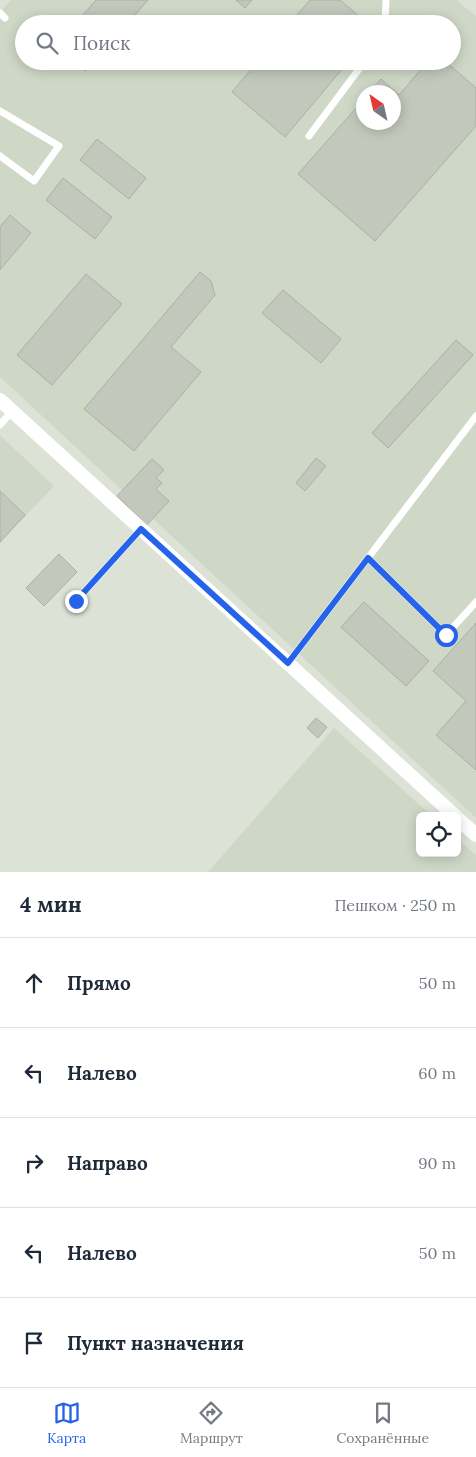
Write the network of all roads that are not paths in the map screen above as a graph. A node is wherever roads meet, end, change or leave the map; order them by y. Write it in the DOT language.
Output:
graph roads {
  1 [pos="386,0"];
  2 [pos="385,15"];
  3 [pos="358,70"];
  4 [pos="0,111"];
  5 [pos="309,136"];
  6 [pos="0,156"];
  7 [pos="0,400"];
  8 [pos="12,411"];
  9 [pos="476,416"];
  10 [pos="0,424"];
  11 [pos="141,529"];
  12 [pos="368,558"];
  13 [pos="76,601"];
  14 [pos="476,602"];
  15 [pos="288,663"];
  16 [pos="451,812"];
  17 [pos="461,822"];
  18 [pos="476,835"];
  1 -- 2 [label="lane"];
  3 -- 5 [label="lane"];
  4 -- 6 [label="lane"];
  7 -- 8 [label="street"];
  8 -- 10 [label="lane"];
  8 -- 11 [label="street"];
  9 -- 12 [label="lane"];
  11 -- 13 [label="lane"];
  11 -- 15 [label="street"];
  12 -- 14 [label="lane"];
  12 -- 15 [label="lane"];
  15 -- 16 [label="street"];
  17 -- 18 [label="street"];
}
